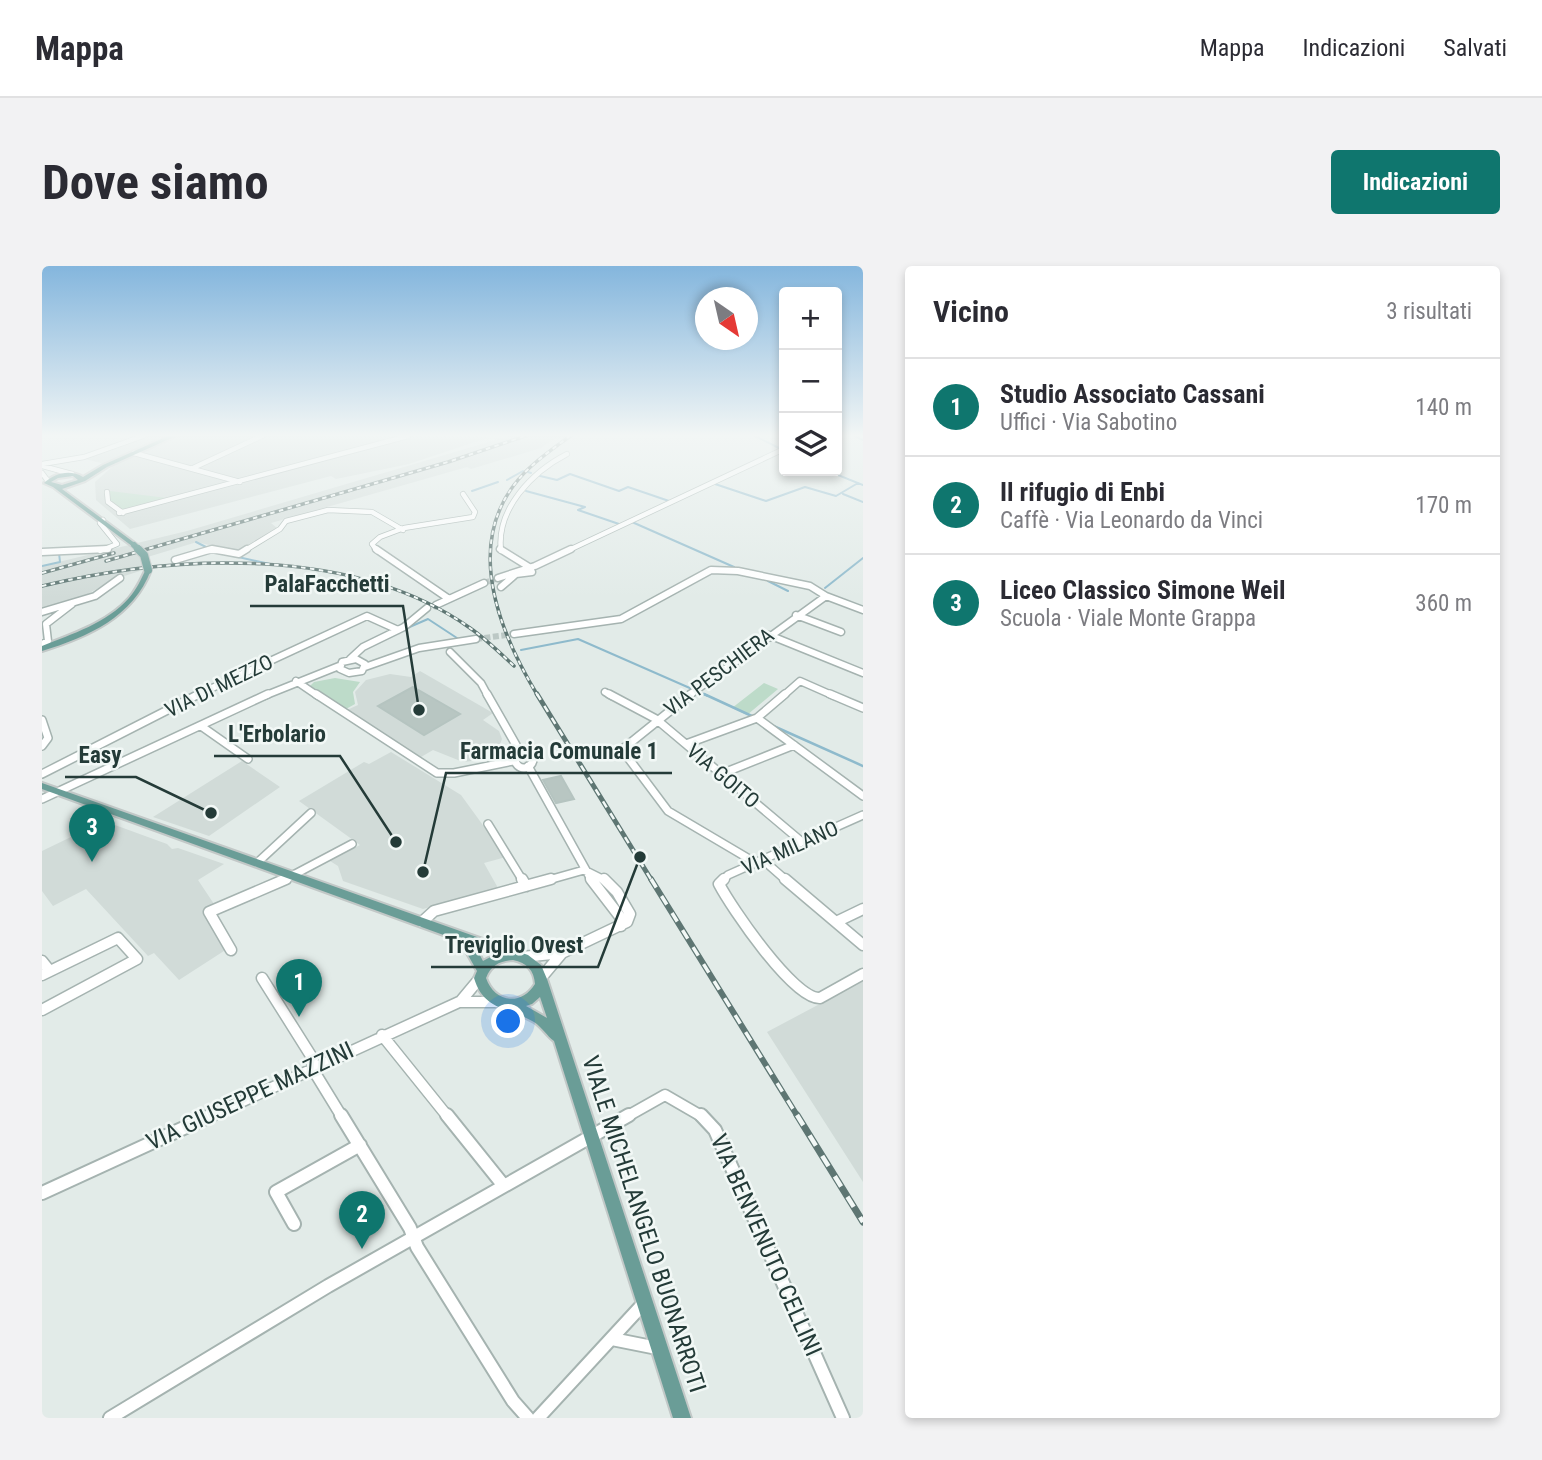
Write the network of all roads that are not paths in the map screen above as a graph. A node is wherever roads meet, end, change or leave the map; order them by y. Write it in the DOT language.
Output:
graph roads {
  1 [pos="57,490"];
  2 [pos="60,490"];
  3 [pos="81,490"];
  4 [pos="210,490"];
  5 [pos="523,490"];
  6 [pos="696,490"];
  7 [pos="107,492"];
  8 [pos="64,493"];
  9 [pos="463,494"];
  10 [pos="88,508"];
  11 [pos="103,520"];
  12 [pos="402,530"];
  13 [pos="42,552"];
  14 [pos="175,560"];
  15 [pos="529,567"];
  16 [pos="120,578"];
  17 [pos="498,578"];
  18 [pos="484,583"];
  19 [pos="501,587"];
  20 [pos="825,595"];
  21 [pos="449,599"];
  22 [pos="72,604"];
  23 [pos="436,605"];
  24 [pos="427,608"];
  25 [pos="863,610"];
  26 [pos="42,612"];
  27 [pos="796,615"];
  28 [pos="398,630"];
  29 [pos="841,632"];
  30 [pos="514,634"];
  31 [pos="769,635"];
  32 [pos="476,639"];
  33 [pos="42,646"];
  34 [pos="359,650"];
  35 [pos="450,652"];
  36 [pos="350,659"];
  37 [pos="362,662"];
  38 [pos="341,669"];
  39 [pos="863,673"];
  40 [pos="296,681"];
  41 [pos="605,692"];
  42 [pos="863,708"];
  43 [pos="757,718"];
  44 [pos="656,719"];
  45 [pos="42,720"];
  46 [pos="201,726"];
  47 [pos="686,744"];
  48 [pos="794,745"];
  49 [pos="42,746"];
  50 [pos="520,752"];
  51 [pos="248,759"];
  52 [pos="513,761"];
  53 [pos="528,766"];
  54 [pos="42,774"];
  55 [pos="721,774"];
  56 [pos="42,786"];
  57 [pos="58,792"];
  58 [pos="863,796"];
  59 [pos="42,799"];
  60 [pos="311,813"];
  61 [pos="863,815"];
  62 [pos="488,824"];
  63 [pos="802,842"];
  64 [pos="352,844"];
  65 [pos="759,861"];
  66 [pos="257,863"];
  67 [pos="584,870"];
  68 [pos="293,876"];
  69 [pos="607,879"];
  70 [pos="595,883"];
  71 [pos="526,886"];
  72 [pos="863,909"];
  73 [pos="422,922"];
  74 [pos="836,922"];
  75 [pos="621,926"];
  76 [pos="465,939"];
  77 [pos="863,946"];
  78 [pos="231,950"];
  79 [pos="562,953"];
  80 [pos="517,956"];
  81 [pos="42,961"];
  82 [pos="46,973"];
  83 [pos="481,974"];
  84 [pos="863,974"];
  85 [pos="262,978"];
  86 [pos="541,979"];
  87 [pos="459,1002"];
  88 [pos="504,1003"];
  89 [pos="42,1010"];
  90 [pos="382,1035"];
  91 [pos="562,1044"];
  92 [pos="312,1068"];
  93 [pos="592,1137"];
  94 [pos="360,1145"];
  95 [pos="504,1186"];
  96 [pos="42,1193"];
  97 [pos="294,1224"];
  98 [pos="413,1238"];
  99 [pos="645,1302"];
  100 [pos="612,1339"];
  101 [pos="660,1348"];
  102 [pos="110,1418"];
  103 [pos="528,1418"];
  104 [pos="538,1418"];
  105 [pos="682,1418"];
  106 [pos="844,1418"];
  1 -- 8 [label="main road"];
  2 -- 8 [label="main road"];
  3 -- 10 [label="main road"];
  4 -- 7 [label="street"];
  5 -- 15 [label="street"];
  6 -- 15 [label="street"];
  8 -- 10 [label="main road"];
  9 -- 12 [label="street"];
  10 -- 11 [label="main road"];
  11 -- 13 [label="street"];
  11 -- 33 [label="main road, bridge"];
  12 -- 14 [label="street"];
  12 -- 21 [label="street"];
  15 -- 17 [label="street"];
  15 -- 19 [label="street"];
  16 -- 22 [label="street"];
  18 -- 21 [label="street"];
  20 -- 25 [label="street"];
  20 -- 27 [label="street, VIA PESCHIERA"];
  20 -- 30 [label="street"];
  21 -- 23 [label="street"];
  22 -- 26 [label="street"];
  22 -- 33 [label="street"];
  24 -- 28 [label="street"];
  27 -- 29 [label="street"];
  27 -- 31 [label="street, VIA PESCHIERA"];
  28 -- 34 [label="street"];
  28 -- 54 [label="street, VIA DI MEZZO"];
  31 -- 39 [label="street"];
  31 -- 44 [label="street, VIA PESCHIERA"];
  32 -- 37 [label="street"];
  34 -- 36 [label="street"];
  34 -- 37 [label="street"];
  35 -- 50 [label="street"];
  36 -- 37 [label="street"];
  36 -- 38 [label="street"];
  37 -- 38 [label="street"];
  38 -- 40 [label="street"];
  40 -- 46 [label="street"];
  40 -- 52 [label="street"];
  41 -- 44 [label="street, VIA GOITO"];
  42 -- 43 [label="street"];
  43 -- 47 [label="street"];
  43 -- 48 [label="street"];
  44 -- 47 [label="street, VIA GOITO"];
  44 -- 65 [label="street, VIA PESCHIERA"];
  45 -- 49 [label="street"];
  46 -- 51 [label="street"];
  46 -- 57 [label="street"];
  47 -- 55 [label="street, VIA GOITO"];
  48 -- 55 [label="street"];
  48 -- 58 [label="street"];
  50 -- 52 [label="street"];
  50 -- 53 [label="street"];
  52 -- 53 [label="street"];
  53 -- 67 [label="street"];
  55 -- 63 [label="street, VIA GOITO"];
  56 -- 57 [label="main road"];
  57 -- 59 [label="street"];
  57 -- 66 [label="main road"];
  60 -- 66 [label="street"];
  61 -- 63 [label="street, VIA MILANO"];
  62 -- 71 [label="street"];
  63 -- 65 [label="street, VIA MILANO"];
  64 -- 68 [label="street"];
  65 -- 74 [label="street, VIA PESCHIERA"];
  65 -- 84 [label="street, VIA MILANO"];
  66 -- 68 [label="main road"];
  67 -- 69 [label="street"];
  67 -- 70 [label="street"];
  67 -- 71 [label="street"];
  68 -- 73 [label="main road"];
  68 -- 78 [label="street"];
  69 -- 70 [label="street"];
  69 -- 75 [label="street"];
  70 -- 75 [label="street"];
  71 -- 73 [label="street"];
  72 -- 74 [label="street"];
  73 -- 76 [label="main road"];
  74 -- 77 [label="street, VIA PESCHIERA"];
  75 -- 79 [label="street"];
  76 -- 80 [label="main road"];
  76 -- 83 [label="main road"];
  79 -- 80 [label="street"];
  79 -- 86 [label="street"];
  80 -- 83 [label="main road"];
  80 -- 86 [label="main road"];
  81 -- 82 [label="street"];
  82 -- 89 [label="street"];
  83 -- 87 [label="street, VIA GIUSEPPE MAZZINI"];
  83 -- 88 [label="main road"];
  85 -- 92 [label="street"];
  86 -- 88 [label="main road"];
  86 -- 91 [label="main road, VIALE MICHELANGELO BUONARROTI"];
  87 -- 88 [label="street, VIA GIUSEPPE MAZZINI"];
  87 -- 90 [label="street, VIA GIUSEPPE MAZZINI"];
  88 -- 91 [label="main road, VIALE MICHELANGELO BUONARROTI"];
  90 -- 92 [label="street, VIA GIUSEPPE MAZZINI"];
  90 -- 95 [label="street"];
  91 -- 93 [label="main road, VIALE MICHELANGELO BUONARROTI"];
  92 -- 94 [label="street"];
  92 -- 96 [label="street, VIA GIUSEPPE MAZZINI"];
  93 -- 95 [label="street"];
  93 -- 99 [label="main road, VIALE MICHELANGELO BUONARROTI"];
  93 -- 106 [label="street, VIA BENVENUTO CELLINI"];
  94 -- 97 [label="street"];
  94 -- 98 [label="street"];
  95 -- 98 [label="street"];
  98 -- 102 [label="street"];
  98 -- 103 [label="street"];
  99 -- 100 [label="street"];
  99 -- 101 [label="main road, VIALE MICHELANGELO BUONARROTI"];
  100 -- 101 [label="street"];
  100 -- 104 [label="street"];
  101 -- 105 [label="main road, VIALE MICHELANGELO BUONARROTI"];
}
